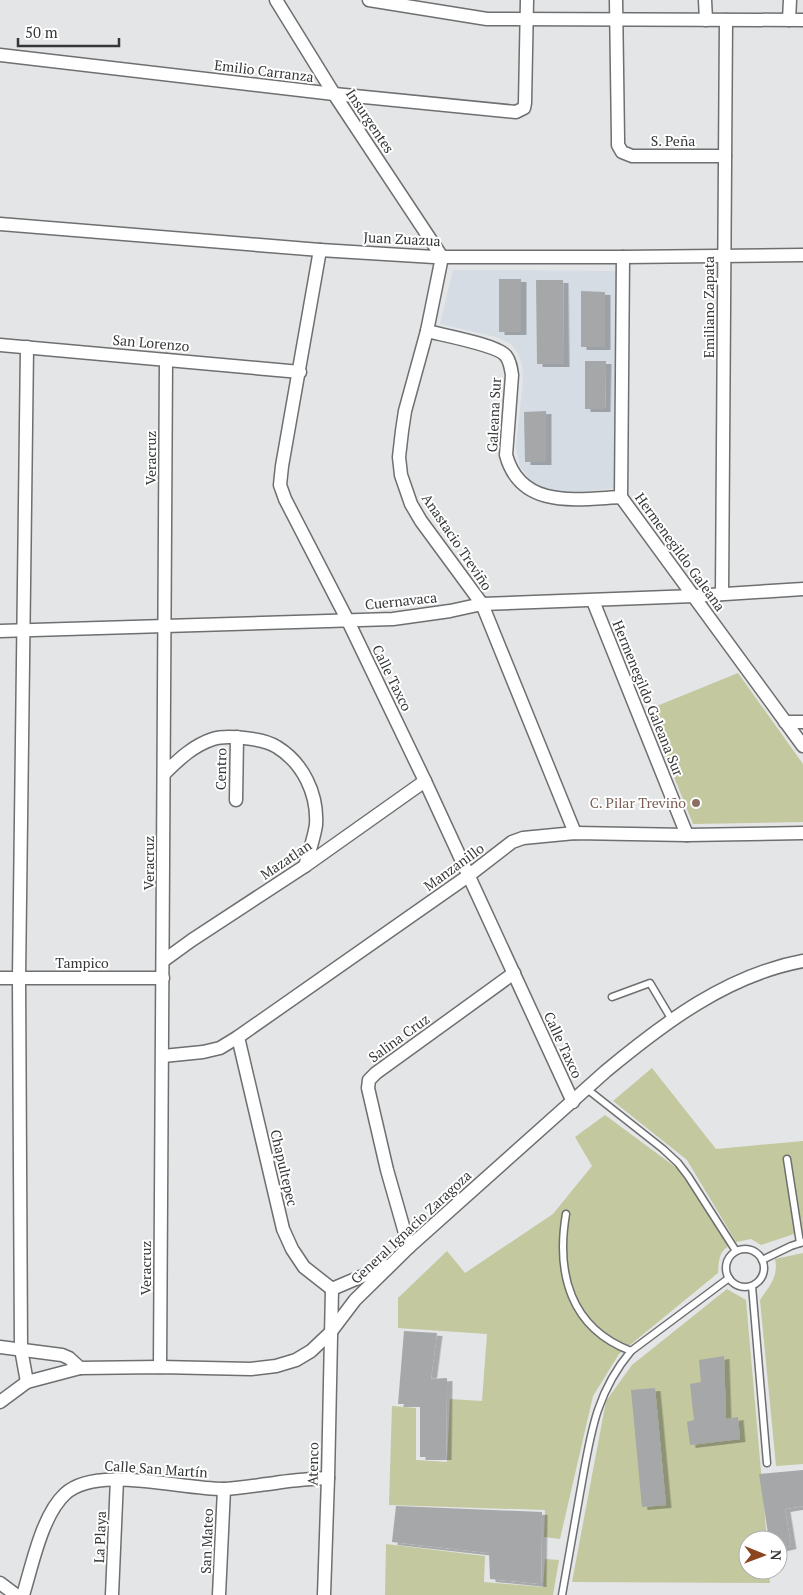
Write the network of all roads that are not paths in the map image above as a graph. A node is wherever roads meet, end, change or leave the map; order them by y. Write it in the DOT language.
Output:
graph roads {
  1 [pos="276,0"];
  2 [pos="369,0"];
  3 [pos="527,0"];
  4 [pos="616,0"];
  5 [pos="706,0"];
  6 [pos="790,0"];
  7 [pos="433,6"];
  8 [pos="527,20"];
  9 [pos="616,20"];
  10 [pos="706,20"];
  11 [pos="726,20"];
  12 [pos="789,20"];
  13 [pos="803,20"];
  14 [pos="0,55"];
  15 [pos="334,94"];
  16 [pos="725,156"];
  17 [pos="0,224"];
  18 [pos="320,250"];
  19 [pos="724,254"];
  20 [pos="803,255"];
  21 [pos="442,257"];
  22 [pos="623,257"];
  23 [pos="427,331"];
  24 [pos="0,345"];
  25 [pos="27,347"];
  26 [pos="166,360"];
  27 [pos="300,372"];
  28 [pos="621,497"];
  29 [pos="803,589"];
  30 [pos="722,594"];
  31 [pos="694,596"];
  32 [pos="593,601"];
  33 [pos="482,604"];
  34 [pos="348,621"];
  35 [pos="165,626"];
  36 [pos="24,630"];
  37 [pos="0,631"];
  38 [pos="785,722"];
  39 [pos="803,722"];
  40 [pos="237,737"];
  41 [pos="803,746"];
  42 [pos="164,774"];
  43 [pos="425,781"];
  44 [pos="236,800"];
  45 [pos="575,833"];
  46 [pos="803,833"];
  47 [pos="687,835"];
  48 [pos="305,866"];
  49 [pos="468,876"];
  50 [pos="803,961"];
  51 [pos="163,962"];
  52 [pos="514,973"];
  53 [pos="0,978"];
  54 [pos="19,978"];
  55 [pos="163,978"];
  56 [pos="612,997"];
  57 [pos="672,1020"];
  58 [pos="238,1037"];
  59 [pos="163,1056"];
  60 [pos="587,1089"];
  61 [pos="573,1102"];
  62 [pos="787,1159"];
  63 [pos="566,1214"];
  64 [pos="801,1243"];
  65 [pos="409,1247"];
  66 [pos="736,1251"];
  67 [pos="762,1260"];
  68 [pos="393,1263"];
  69 [pos="729,1278"];
  70 [pos="752,1286"];
  71 [pos="332,1289"];
  72 [pos="330,1333"];
  73 [pos="0,1347"];
  74 [pos="21,1350"];
  75 [pos="631,1351"];
  76 [pos="160,1367"];
  77 [pos="80,1368"];
  78 [pos="27,1382"];
  79 [pos="0,1402"];
  80 [pos="767,1463"];
  81 [pos="328,1478"];
  82 [pos="117,1480"];
  83 [pos="224,1489"];
  84 [pos="0,1583"];
  85 [pos="16,1595"];
  86 [pos="23,1595"];
  87 [pos="112,1595"];
  88 [pos="219,1595"];
  89 [pos="324,1595"];
  90 [pos="562,1595"];
  1 -- 15 [label="street, Insurgentes"];
  2 -- 7 [label="street"];
  3 -- 8 [label="street"];
  4 -- 9 [label="street"];
  5 -- 10 [label="street"];
  6 -- 12 [label="street"];
  7 -- 8 [label="street"];
  8 -- 9 [label="street"];
  8 -- 15 [label="street, Emilio Carranza"];
  9 -- 10 [label="street"];
  9 -- 16 [label="street, S. Peña"];
  10 -- 11 [label="street"];
  11 -- 12 [label="street"];
  11 -- 16 [label="street, Emiliano Zapata"];
  12 -- 13 [label="street"];
  14 -- 15 [label="street, Emilio Carranza"];
  15 -- 21 [label="street, Insurgentes"];
  16 -- 19 [label="street, Emiliano Zapata"];
  17 -- 18 [label="street, Juan Zuazua"];
  18 -- 21 [label="street, Juan Zuazua"];
  18 -- 27 [label="street, Calle Taxco"];
  19 -- 20 [label="street, Juan Zuazua"];
  19 -- 22 [label="street, Juan Zuazua"];
  19 -- 30 [label="street, Emiliano Zapata"];
  21 -- 22 [label="street, Juan Zuazua"];
  21 -- 23 [label="street, Anastacio Treviño"];
  22 -- 28 [label="street, Hermenegildo Galeana"];
  23 -- 28 [label="street, Galeana Sur"];
  23 -- 33 [label="street, Anastacio Treviño"];
  24 -- 25 [label="street, San Lorenzo"];
  25 -- 26 [label="street, San Lorenzo"];
  25 -- 36 [label="street"];
  26 -- 27 [label="street, San Lorenzo"];
  26 -- 35 [label="street, Veracruz"];
  27 -- 34 [label="street, Calle Taxco"];
  28 -- 31 [label="street, Hermenegildo Galeana"];
  29 -- 30 [label="street, Cuernavaca"];
  30 -- 31 [label="street, Cuernavaca"];
  31 -- 32 [label="street, Cuernavaca"];
  31 -- 38 [label="street, Hermenegildo Galeana"];
  32 -- 33 [label="street, Cuernavaca"];
  32 -- 47 [label="street, Hermenegildo Galeana Sur"];
  33 -- 34 [label="street, Cuernavaca"];
  33 -- 45 [label="street, Anastacio Treviño"];
  34 -- 35 [label="street, Cuernavaca"];
  34 -- 43 [label="street, Calle Taxco"];
  35 -- 36 [label="street, Cuernavaca"];
  35 -- 42 [label="street, Veracruz"];
  36 -- 37 [label="street, Cuernavaca"];
  36 -- 54 [label="street"];
  38 -- 39 [label="street"];
  38 -- 41 [label="street, Hermenegildo Galeana"];
  40 -- 42 [label="street"];
  40 -- 44 [label="street, Centro"];
  40 -- 48 [label="street"];
  42 -- 51 [label="street, Veracruz"];
  43 -- 48 [label="street, Mazatlan"];
  43 -- 49 [label="street, Calle Taxco"];
  45 -- 47 [label="street, Manzanillo"];
  45 -- 49 [label="street, Manzanillo"];
  46 -- 47 [label="street, Manzanillo"];
  48 -- 51 [label="street, Mazatlan"];
  49 -- 52 [label="street, Calle Taxco"];
  49 -- 58 [label="street, Manzanillo"];
  50 -- 57 [label="street, General Ignacio Zaragoza"];
  51 -- 55 [label="street, Veracruz"];
  52 -- 61 [label="street, Calle Taxco"];
  52 -- 65 [label="street, Salina Cruz"];
  53 -- 54 [label="street, Tampico"];
  54 -- 55 [label="street, Tampico"];
  54 -- 74 [label="street"];
  55 -- 59 [label="street, Veracruz"];
  56 -- 57 [label="lane"];
  57 -- 60 [label="street, General Ignacio Zaragoza"];
  58 -- 59 [label="street, Manzanillo"];
  58 -- 71 [label="street, Chapultepec"];
  59 -- 76 [label="street, Veracruz"];
  60 -- 61 [label="street, General Ignacio Zaragoza"];
  60 -- 66 [label="lane"];
  61 -- 65 [label="street, General Ignacio Zaragoza"];
  62 -- 64 [label="lane"];
  63 -- 75 [label="lane"];
  64 -- 67 [label="lane"];
  65 -- 68 [label="street, General Ignacio Zaragoza"];
  66 -- 67 [label="lane"];
  66 -- 69 [label="lane"];
  67 -- 70 [label="lane"];
  68 -- 71 [label="street"];
  68 -- 72 [label="street, General Ignacio Zaragoza"];
  69 -- 70 [label="lane"];
  69 -- 75 [label="lane"];
  70 -- 80 [label="lane"];
  71 -- 72 [label="street"];
  72 -- 76 [label="street, General Ignacio Zaragoza"];
  72 -- 81 [label="street, Atenco"];
  73 -- 74 [label="street"];
  74 -- 77 [label="street"];
  74 -- 78 [label="street"];
  75 -- 90 [label="lane"];
  76 -- 77 [label="street, General Ignacio Zaragoza"];
  77 -- 78 [label="street, General Ignacio Zaragoza"];
  78 -- 79 [label="street"];
  81 -- 83 [label="street, Calle San Martín"];
  81 -- 89 [label="street, Atenco"];
  82 -- 83 [label="street, Calle San Martín"];
  82 -- 86 [label="street, Calle San Martín"];
  82 -- 87 [label="street, La Playa"];
  83 -- 88 [label="street, San Mateo"];
  84 -- 85 [label="street"];
}
